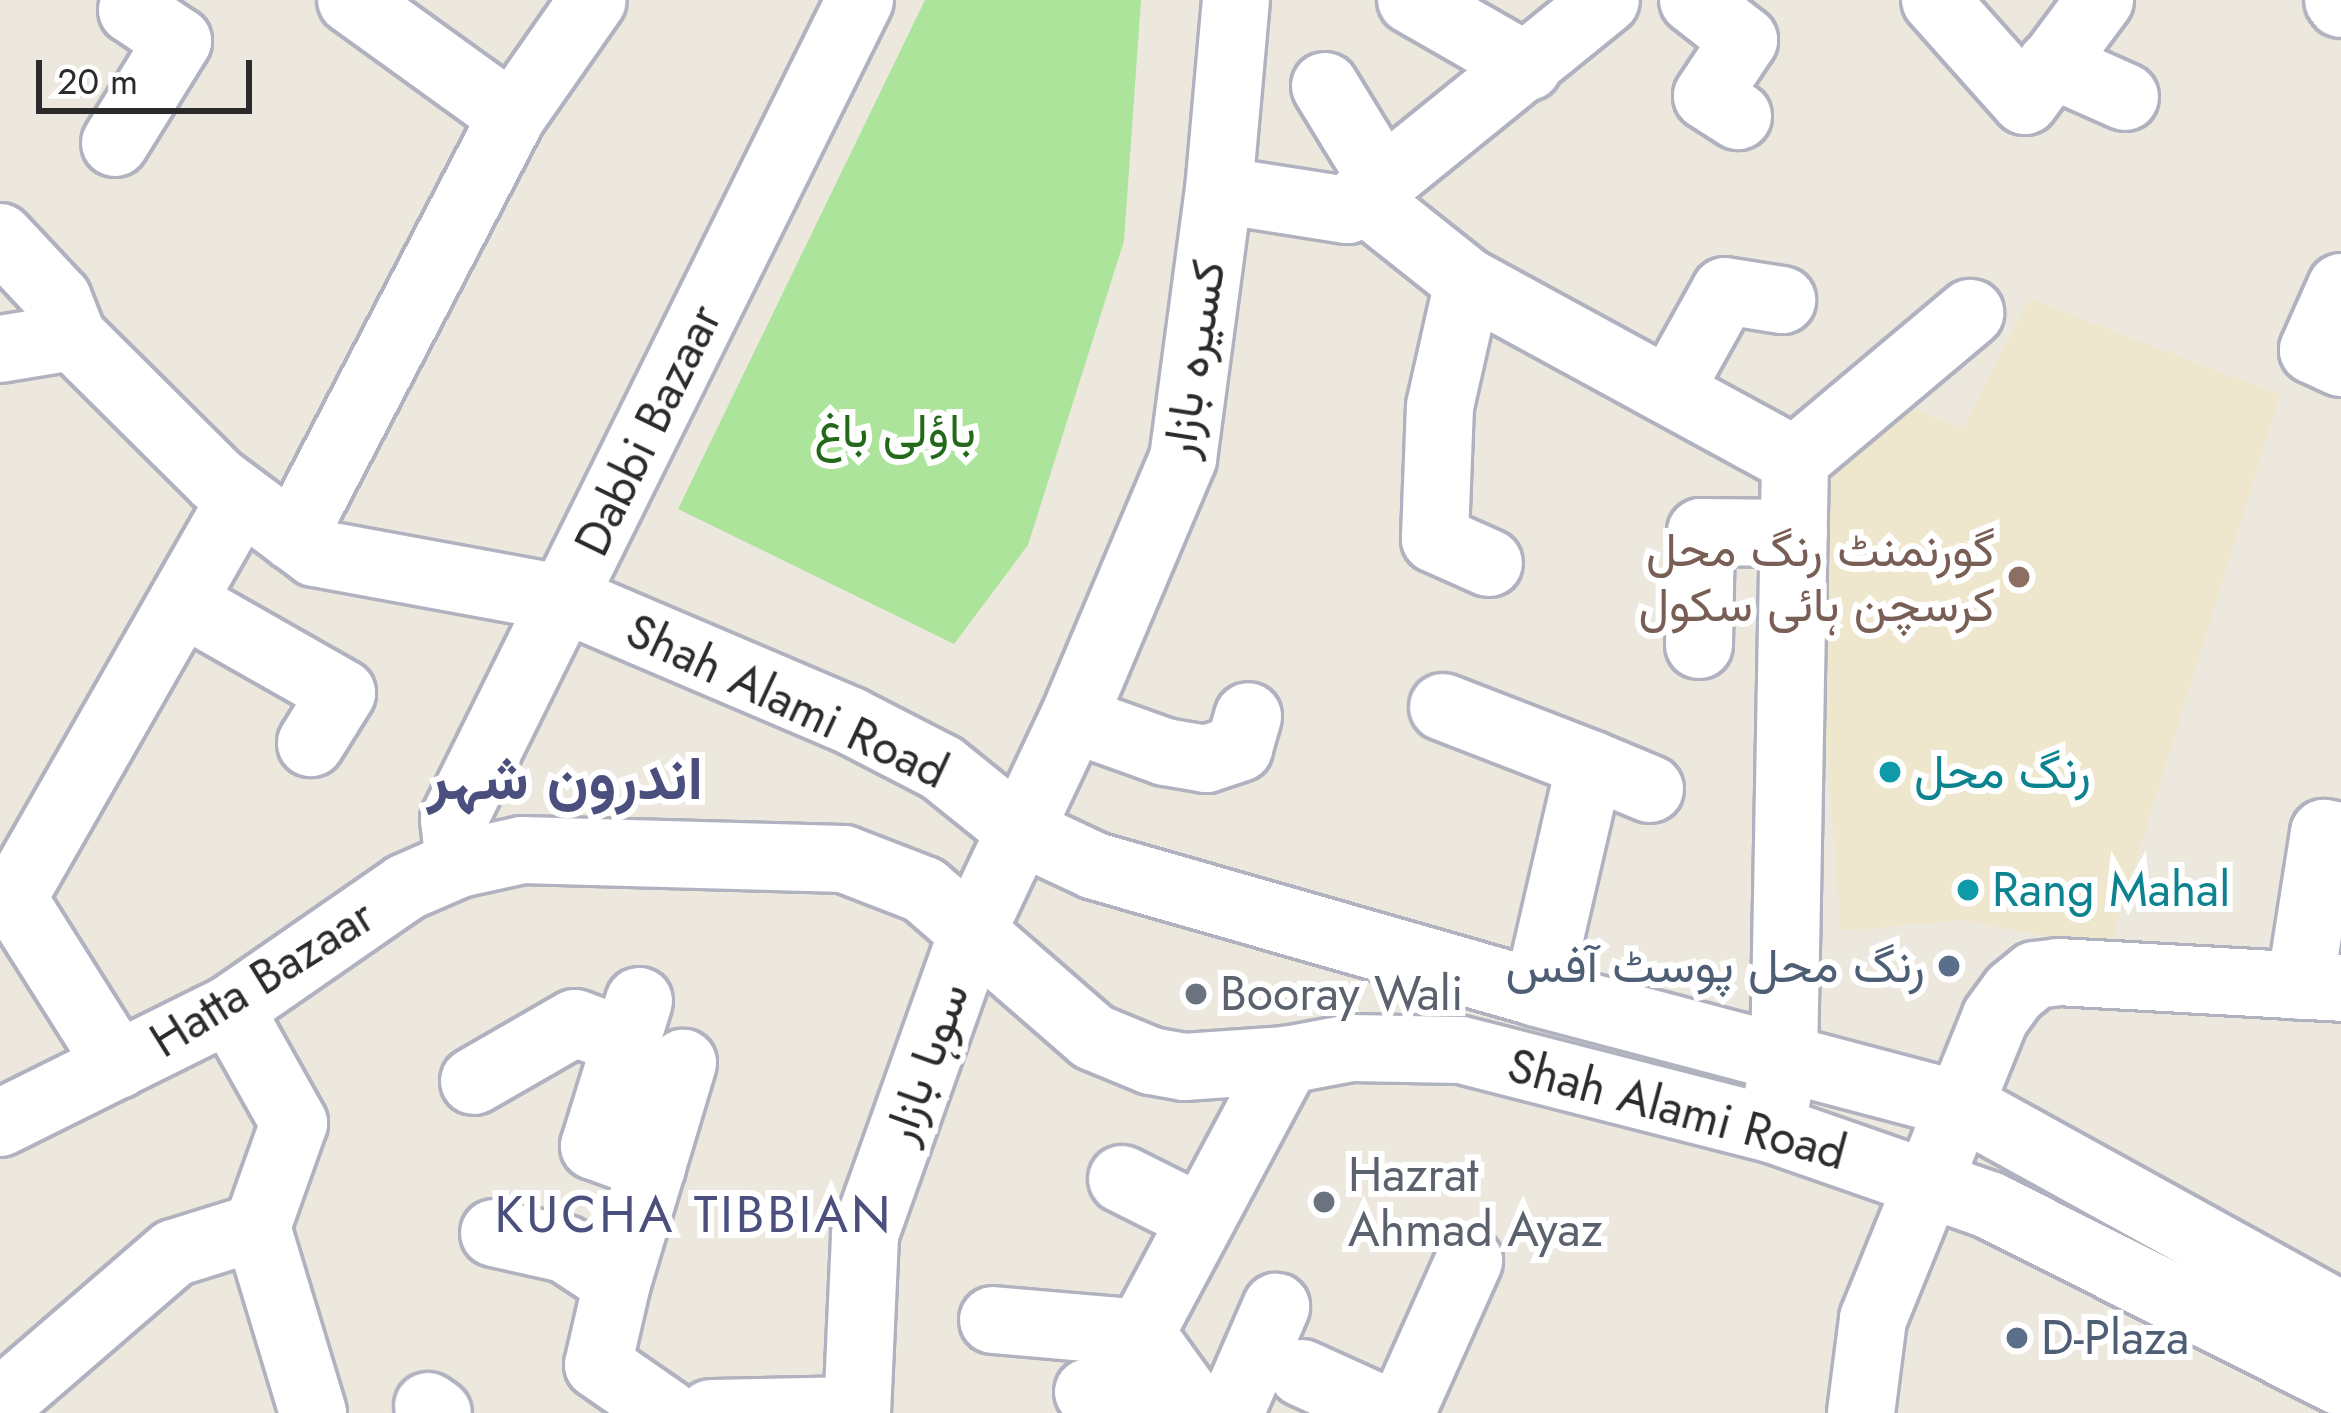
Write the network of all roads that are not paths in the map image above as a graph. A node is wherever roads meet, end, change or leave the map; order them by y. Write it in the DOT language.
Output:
graph roads {
  1 [pos="139,0"];
  2 [pos="351,0"];
  3 [pos="592,0"];
  4 [pos="860,0"];
  5 [pos="1236,0"];
  6 [pos="1606,0"];
  7 [pos="1693,0"];
  8 [pos="1935,0"];
  9 [pos="2100,0"];
  10 [pos="1424,3"];
  11 [pos="2051,64"];
  12 [pos="1528,67"];
  13 [pos="1325,86"];
  14 [pos="2125,97"];
  15 [pos="512,116"];
  16 [pos="1738,116"];
  17 [pos="115,142"];
  18 [pos="1372,189"];
  19 [pos="1219,190"];
  20 [pos="0,237"];
  21 [pos="1468,283"];
  22 [pos="2341,287"];
  23 [pos="1782,300"];
  24 [pos="1970,313"];
  25 [pos="74,337"];
  26 [pos="0,349"];
  27 [pos="2341,364"];
  28 [pos="1670,390"];
  29 [pos="1795,460"];
  30 [pos="241,499"];
  31 [pos="1794,533"];
  32 [pos="293,537"];
  33 [pos="1489,563"];
  34 [pos="565,598"];
  35 [pos="182,602"];
  36 [pos="1699,645"];
  37 [pos="1443,707"];
  38 [pos="1248,716"];
  39 [pos="1073,719"];
  40 [pos="311,743"];
  41 [pos="1590,764"];
  42 [pos="1650,789"];
  43 [pos="1021,831"];
  44 [pos="2341,836"];
  45 [pos="459,863"];
  46 [pos="6,902"];
  47 [pos="974,928"];
  48 [pos="2320,987"];
  49 [pos="1537,993"];
  50 [pos="230,1009"];
  51 [pos="1784,1059"];
  52 [pos="1288,1060"];
  53 [pos="118,1065"];
  54 [pos="474,1081"];
  55 [pos="1960,1105"];
  56 [pos="0,1123"];
  57 [pos="1771,1129"];
  58 [pos="1122,1179"];
  59 [pos="1926,1181"];
  60 [pos="1202,1219"];
  61 [pos="257,1227"];
  62 [pos="494,1233"];
  63 [pos="1469,1261"];
  64 [pos="617,1283"];
  65 [pos="1276,1306"];
  66 [pos="2341,1315"];
  67 [pos="993,1320"];
  68 [pos="1302,1372"];
  69 [pos="2341,1382"];
  70 [pos="1187,1386"];
  71 [pos="1088,1392"];
  72 [pos="3,1395"];
  73 [pos="857,1411"];
  74 [pos="314,1413"];
  75 [pos="667,1413"];
  76 [pos="711,1413"];
  77 [pos="1390,1413"];
  78 [pos="1401,1413"];
  79 [pos="1861,1413"];
  1 -- 17 [label="street"];
  2 -- 15 [label="street"];
  3 -- 15 [label="street"];
  4 -- 34 [label="street, Dabbi Bazaar"];
  5 -- 19 [label="street, کسیرہ بازار"];
  6 -- 12 [label="street"];
  7 -- 16 [label="street"];
  8 -- 11 [label="street"];
  9 -- 11 [label="street"];
  10 -- 12 [label="street"];
  11 -- 14 [label="street"];
  12 -- 18 [label="street"];
  13 -- 18 [label="street"];
  15 -- 32 [label="street"];
  18 -- 19 [label="street"];
  18 -- 21 [label="street"];
  19 -- 39 [label="street, کسیرہ بازار"];
  20 -- 25 [label="street, Shah Alami Road"];
  21 -- 28 [label="street"];
  21 -- 33 [label="street"];
  22 -- 27 [label="street"];
  23 -- 28 [label="street"];
  24 -- 29 [label="street"];
  25 -- 26 [label="street"];
  25 -- 30 [label="street, Shah Alami Road"];
  28 -- 29 [label="street"];
  29 -- 31 [label="street"];
  30 -- 32 [label="street, Shah Alami Road"];
  30 -- 35 [label="street"];
  31 -- 36 [label="street"];
  31 -- 51 [label="street"];
  32 -- 34 [label="street, Shah Alami Road"];
  34 -- 43 [label="street, Shah Alami Road"];
  34 -- 45 [label="street, Dabbi Bazaar"];
  35 -- 40 [label="street"];
  35 -- 46 [label="street"];
  37 -- 41 [label="street"];
  38 -- 39 [label="street"];
  39 -- 43 [label="street, کسیرہ بازار"];
  41 -- 42 [label="street"];
  41 -- 49 [label="street"];
  43 -- 47 [label="street, سوہا بازار"];
  43 -- 49 [label="street, Shah Alami Road"];
  44 -- 48 [label="street"];
  45 -- 47 [label="street, Shah Alami Road"];
  45 -- 50 [label="street, Hatta Bazaar"];
  46 -- 53 [label="street"];
  47 -- 52 [label="street, Shah Alami Road"];
  47 -- 73 [label="street, سوہا بازار"];
  48 -- 55 [label="street"];
  49 -- 51 [label="street, Shah Alami Road"];
  50 -- 53 [label="street, Hatta Bazaar"];
  50 -- 61 [label="street"];
  51 -- 55 [label="street, Shah Alami Road"];
  51 -- 57 [label="street"];
  52 -- 57 [label="street, Shah Alami Road"];
  52 -- 60 [label="street"];
  53 -- 56 [label="street, Hatta Bazaar"];
  54 -- 64 [label="street"];
  55 -- 59 [label="street"];
  55 -- 66 [label="street, Shah Alami Road"];
  57 -- 59 [label="street, Shah Alami Road"];
  58 -- 60 [label="street"];
  59 -- 69 [label="street, Shah Alami Road"];
  59 -- 79 [label="street"];
  60 -- 70 [label="street"];
  61 -- 72 [label="street"];
  61 -- 74 [label="street"];
  62 -- 64 [label="street"];
  63 -- 78 [label="street"];
  64 -- 75 [label="street"];
  65 -- 70 [label="street"];
  67 -- 70 [label="street"];
  68 -- 77 [label="street"];
  70 -- 71 [label="street"];
  73 -- 76 [label="street"];
}
